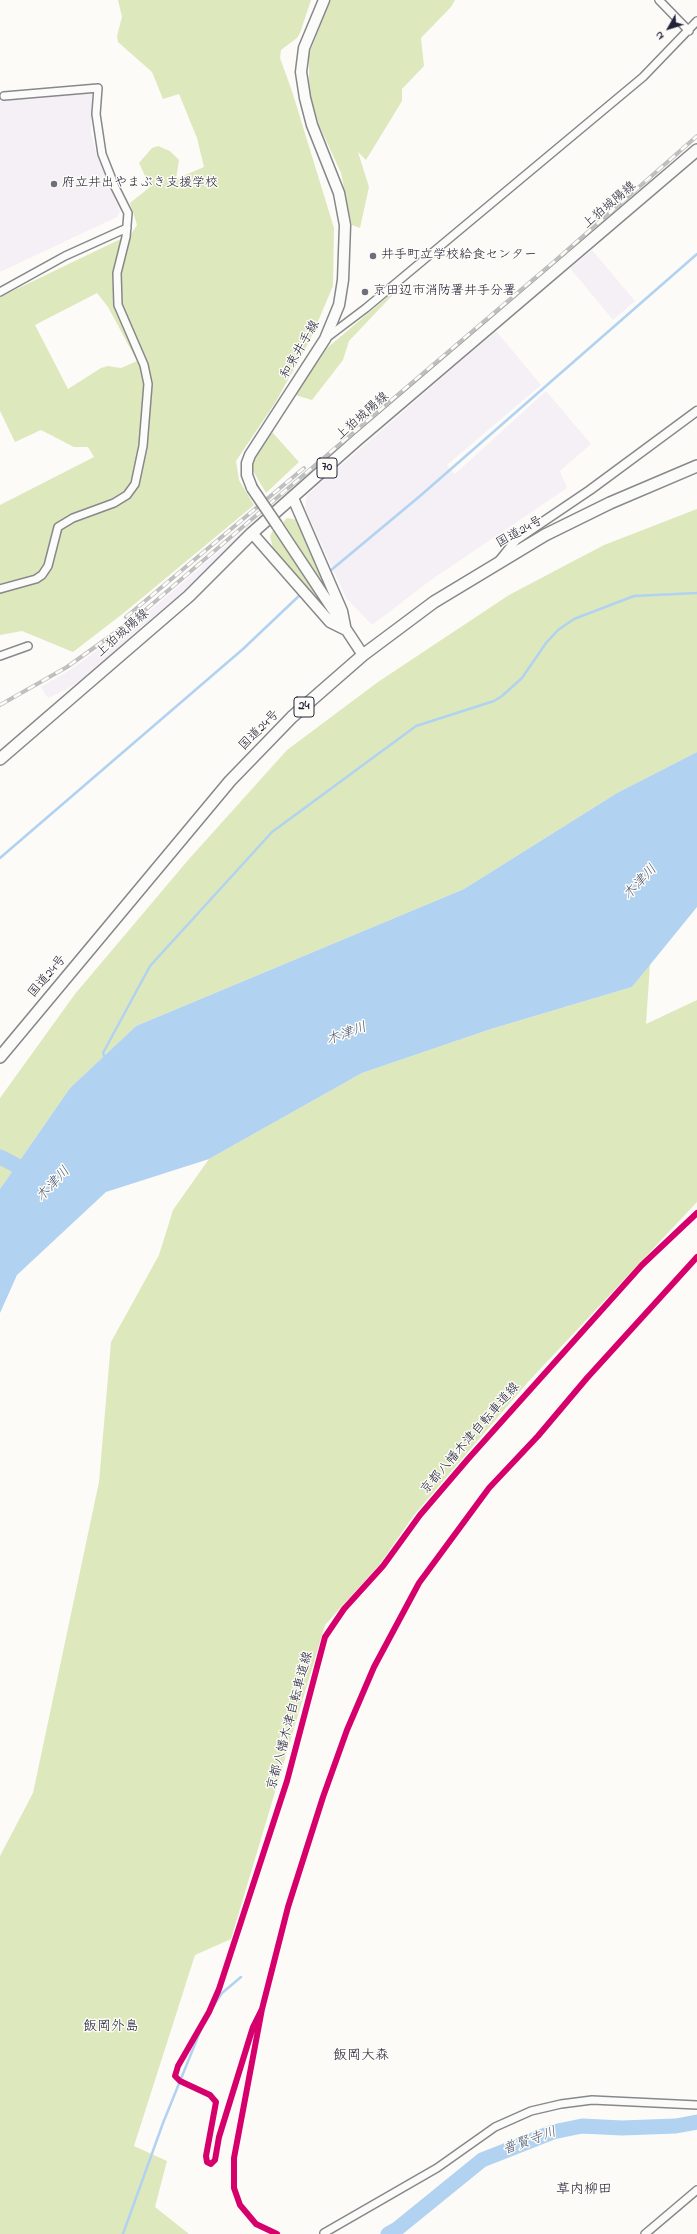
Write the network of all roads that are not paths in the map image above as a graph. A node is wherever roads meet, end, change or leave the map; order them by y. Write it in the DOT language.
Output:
graph roads {
  1 [pos="324,0"];
  2 [pos="661,1"];
  3 [pos="697,21"];
  4 [pos="689,31"];
  5 [pos="4,96"];
  6 [pos="697,150"];
  7 [pos="127,228"];
  8 [pos="0,292"];
  9 [pos="325,340"];
  10 [pos="697,412"];
  11 [pos="697,466"];
  12 [pos="293,498"];
  13 [pos="252,533"];
  14 [pos="499,561"];
  15 [pos="0,589"];
  16 [pos="345,630"];
  17 [pos="28,646"];
  18 [pos="363,654"];
  19 [pos="0,656"];
  20 [pos="0,760"];
  21 [pos="0,1057"];
  22 [pos="697,2104"];
  23 [pos="697,2190"];
  24 [pos="324,2233"];
  25 [pos="646,2234"];
  1 -- 9 [label="main road, 和束井手線"];
  2 -- 4 [label="street"];
  3 -- 4 [label="street"];
  4 -- 9 [label="street"];
  5 -- 7 [label="street"];
  6 -- 12 [label="main road, 上狛城陽線 / 70"];
  7 -- 8 [label="street"];
  7 -- 15 [label="street"];
  9 -- 16 [label="main road, 和束井手線, bridge"];
  10 -- 14 [label="street"];
  11 -- 14 [label="main road, 国道24号 / 24"];
  12 -- 13 [label="main road, 上狛城陽線 / 70"];
  12 -- 16 [label="main road"];
  13 -- 16 [label="main road"];
  13 -- 20 [label="main road, 上狛城陽線 / 70"];
  14 -- 18 [label="main road, 国道24号 / 24"];
  16 -- 18 [label="main road, 和束井手線"];
  17 -- 19 [label="street"];
  18 -- 21 [label="main road, 国道24号 / 24"];
  22 -- 24 [label="street"];
  23 -- 25 [label="street"];
}
